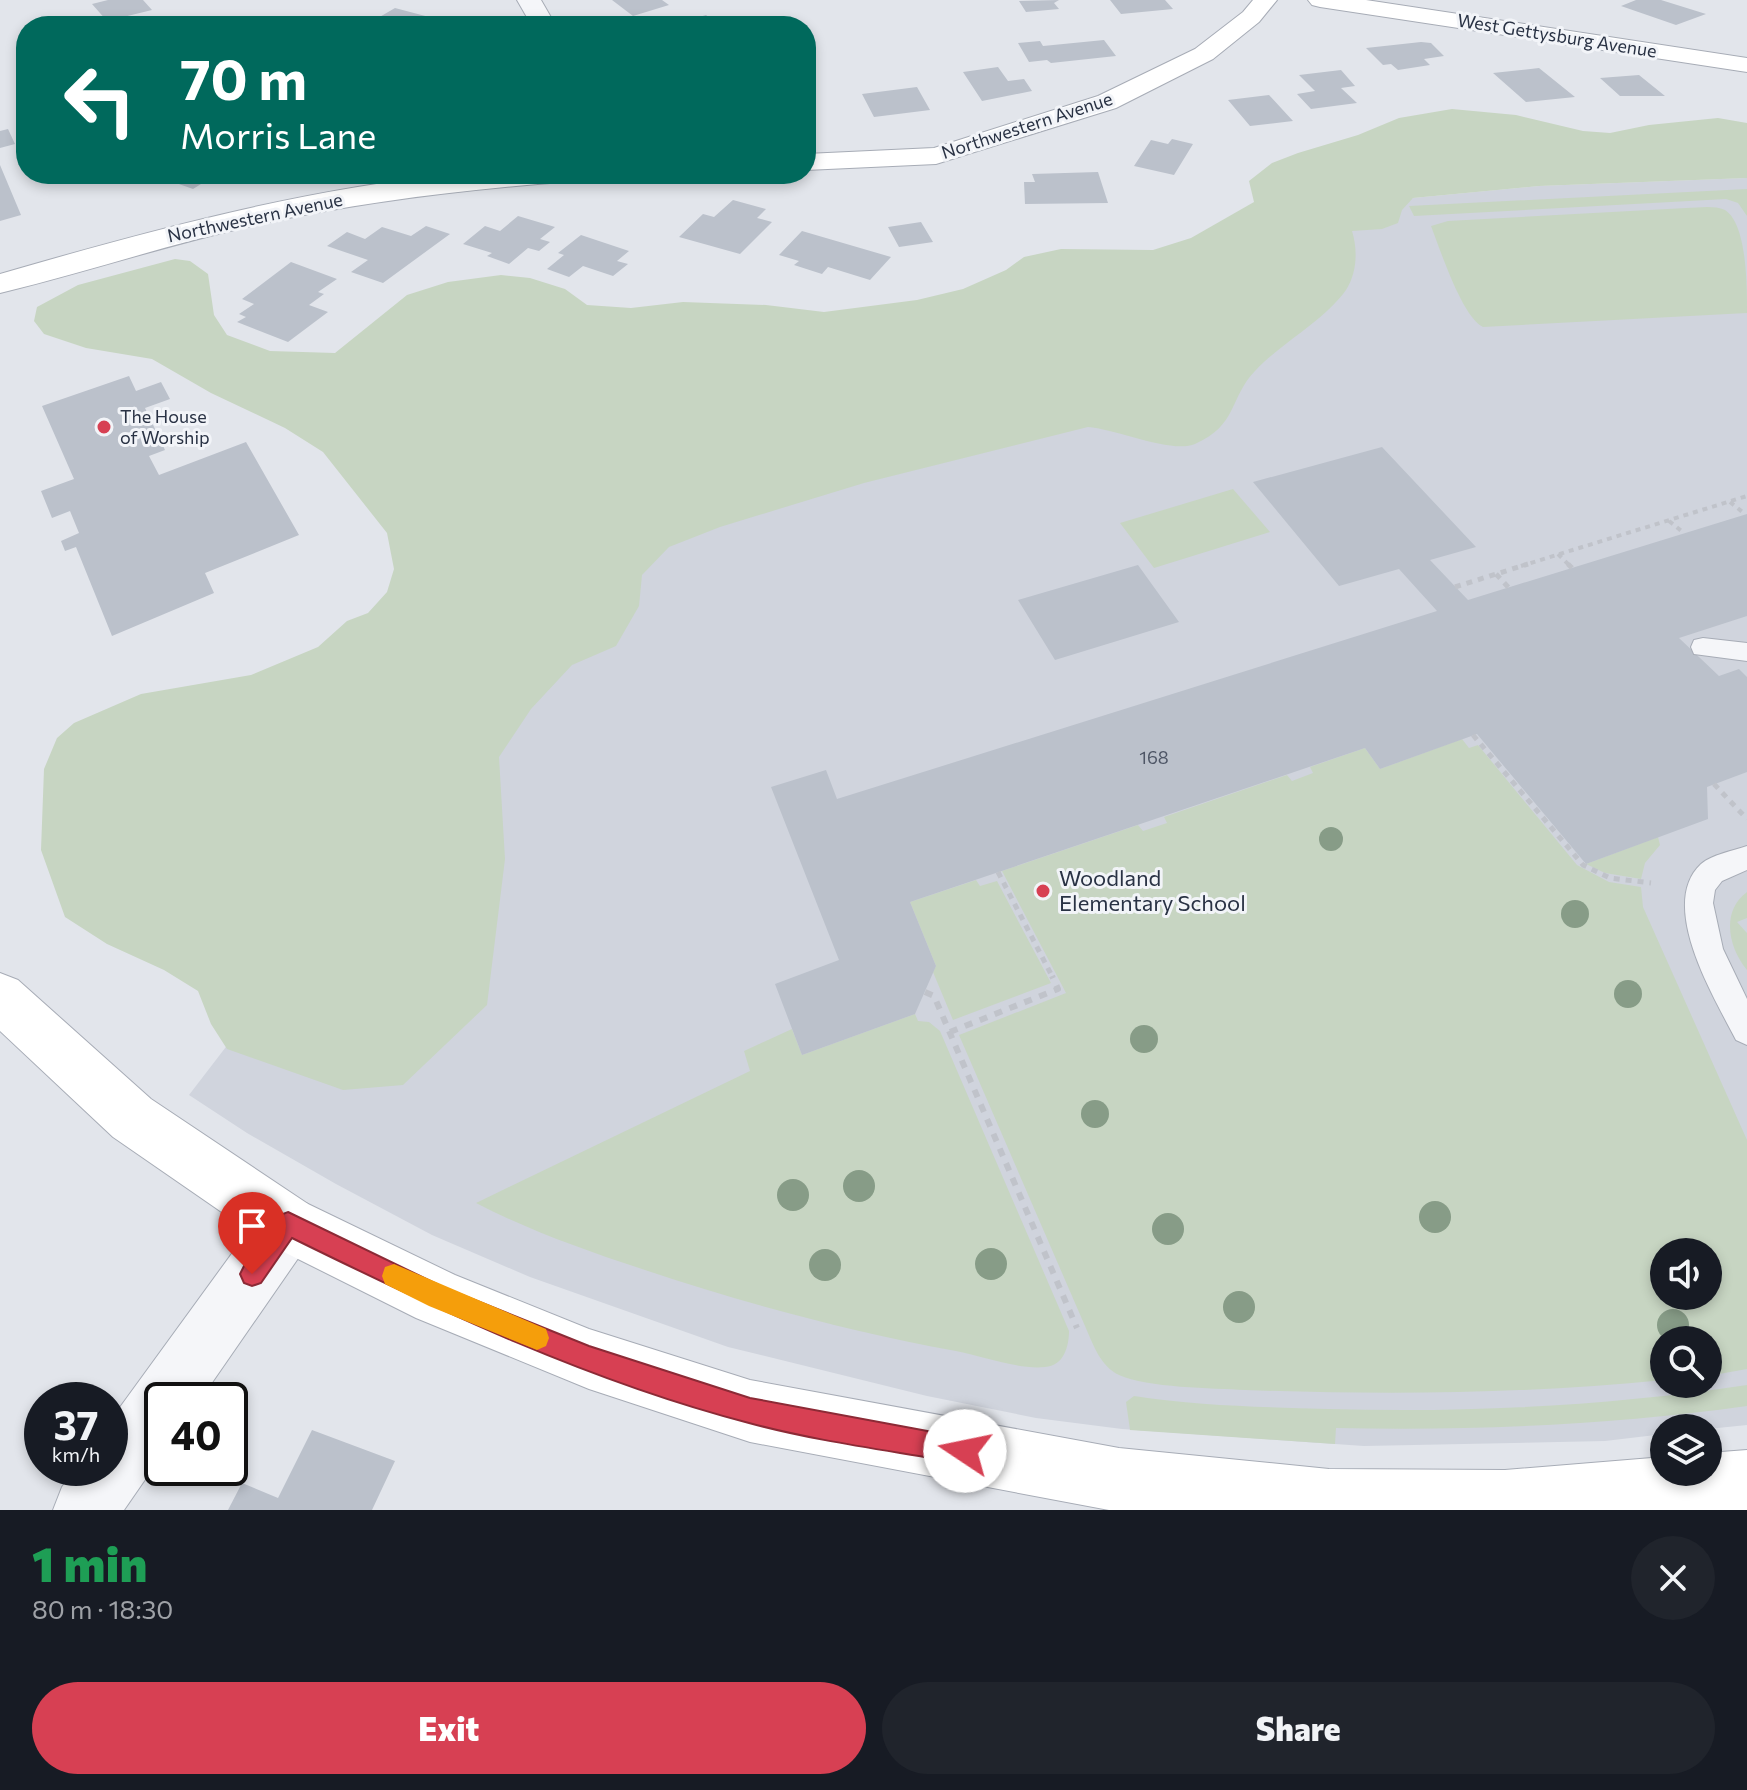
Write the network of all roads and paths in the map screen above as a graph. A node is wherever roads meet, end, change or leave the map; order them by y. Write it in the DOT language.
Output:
graph roads {
  1 [pos="1265,0"];
  2 [pos="1320,0"];
  3 [pos="1747,65"];
  4 [pos="816,162"];
  5 [pos="442,184"];
  6 [pos="0,284"];
  7 [pos="1747,496"];
  8 [pos="1729,501"];
  9 [pos="1745,514"];
  10 [pos="1669,520"];
  11 [pos="1684,533"];
  12 [pos="1558,554"];
  13 [pos="1572,568"];
  14 [pos="1496,574"];
  15 [pos="1455,587"];
  16 [pos="1509,588"];
  17 [pos="1703,647"];
  18 [pos="1747,652"];
  19 [pos="1473,735"];
  20 [pos="1714,784"];
  21 [pos="1747,819"];
  22 [pos="1747,858"];
  23 [pos="998,872"];
  24 [pos="1651,883"];
  25 [pos="925,992"];
  26 [pos="0,997"];
  27 [pos="1747,1030"];
  28 [pos="950,1032"];
  29 [pos="288,1224"];
  30 [pos="1077,1328"];
  31 [pos="176,1382"];
  32 [pos="144,1428"];
  33 [pos="1747,1482"];
  34 [pos="1120,1495"];
  35 [pos="85,1510"];
  1 -- 4 [label="street, Northwestern Avenue"];
  2 -- 3 [label="street, West Gettysburg Avenue"];
  5 -- 6 [label="street, Northwestern Avenue"];
  7 -- 8 [label="path"];
  8 -- 9 [label="path"];
  8 -- 10 [label="path"];
  10 -- 11 [label="path"];
  10 -- 12 [label="path"];
  12 -- 13 [label="path"];
  12 -- 14 [label="path"];
  14 -- 15 [label="path"];
  14 -- 16 [label="path"];
  17 -- 18 [label="lane"];
  19 -- 24 [label="path"];
  20 -- 21 [label="path"];
  22 -- 27 [label="lane"];
  23 -- 28 [label="path"];
  25 -- 28 [label="path"];
  26 -- 29 [label="street"];
  28 -- 30 [label="path"];
  29 -- 31 [label="street"];
  29 -- 34 [label="street"];
  32 -- 35 [label="street"];
  33 -- 34 [label="street"];
}
